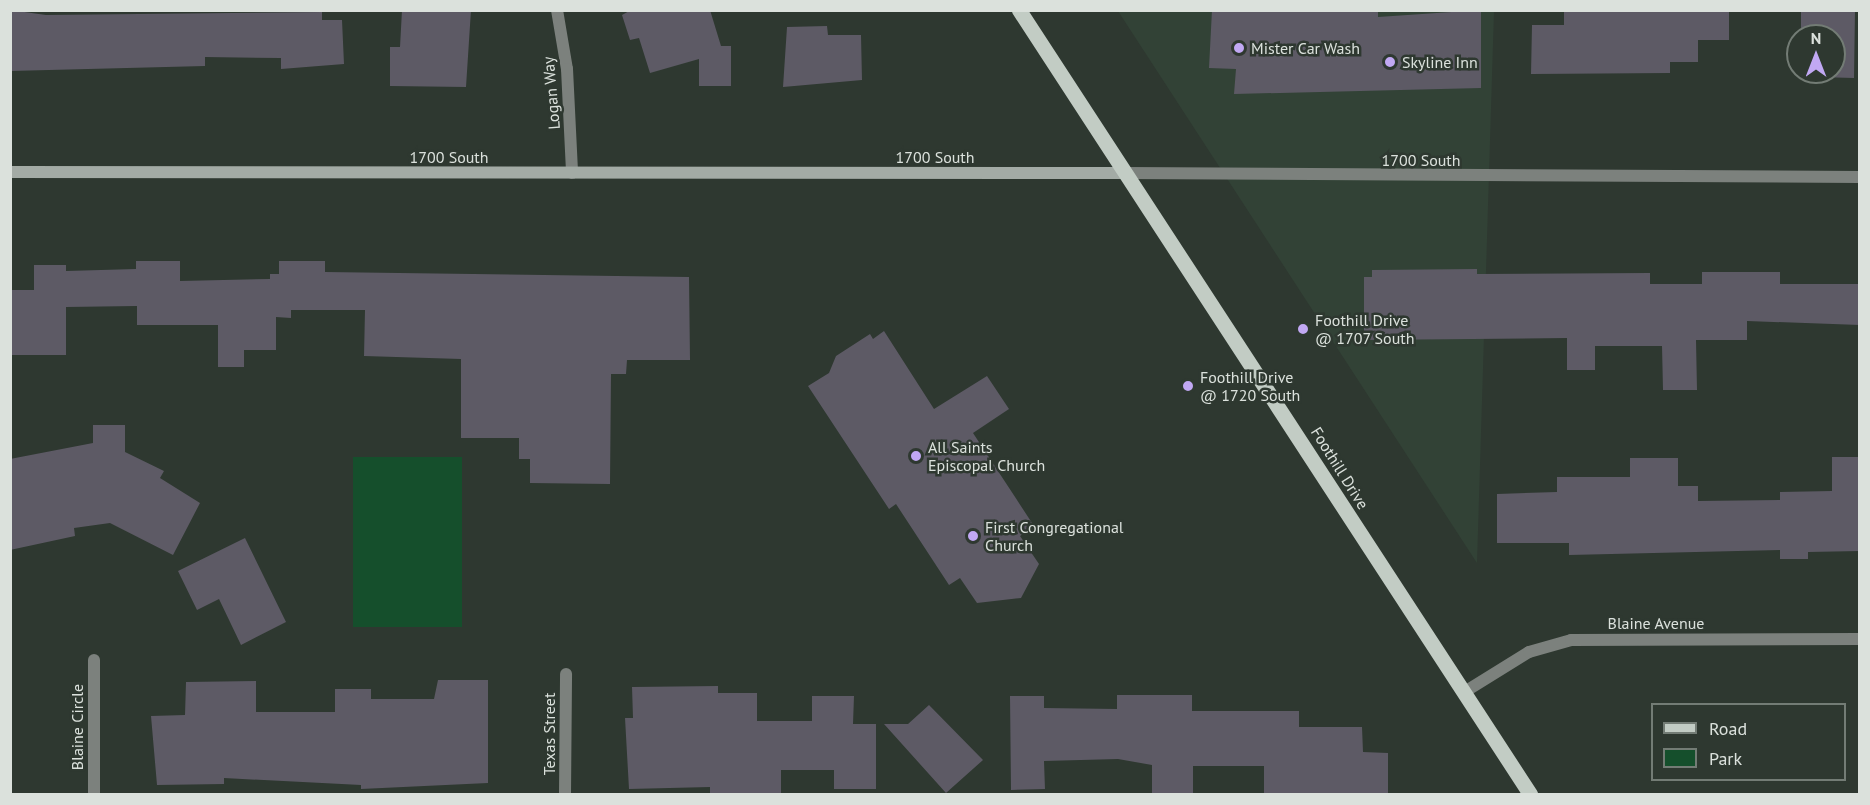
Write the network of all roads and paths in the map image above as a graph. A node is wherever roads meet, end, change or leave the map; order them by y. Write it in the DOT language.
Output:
graph roads {
  1 [pos="557,10"];
  2 [pos="1019,10"];
  3 [pos="10,171"];
  4 [pos="572,173"];
  5 [pos="1124,173"];
  6 [pos="1860,177"];
  7 [pos="1860,639"];
  8 [pos="94,660"];
  9 [pos="566,674"];
  10 [pos="1466,691"];
  11 [pos="94,795"];
  12 [pos="565,795"];
  13 [pos="1530,795"];
  1 -- 4 [label="street, Logan Way"];
  2 -- 5 [label="main road, Foothill Drive"];
  3 -- 4 [label="street, 1700 South"];
  4 -- 5 [label="street, 1700 South"];
  5 -- 6 [label="street, 1700 South"];
  5 -- 10 [label="main road, Foothill Drive"];
  7 -- 10 [label="street, Blaine Avenue"];
  8 -- 11 [label="street, Blaine Circle"];
  9 -- 12 [label="street, Texas Street"];
  10 -- 13 [label="main road, Foothill Drive"];
}
